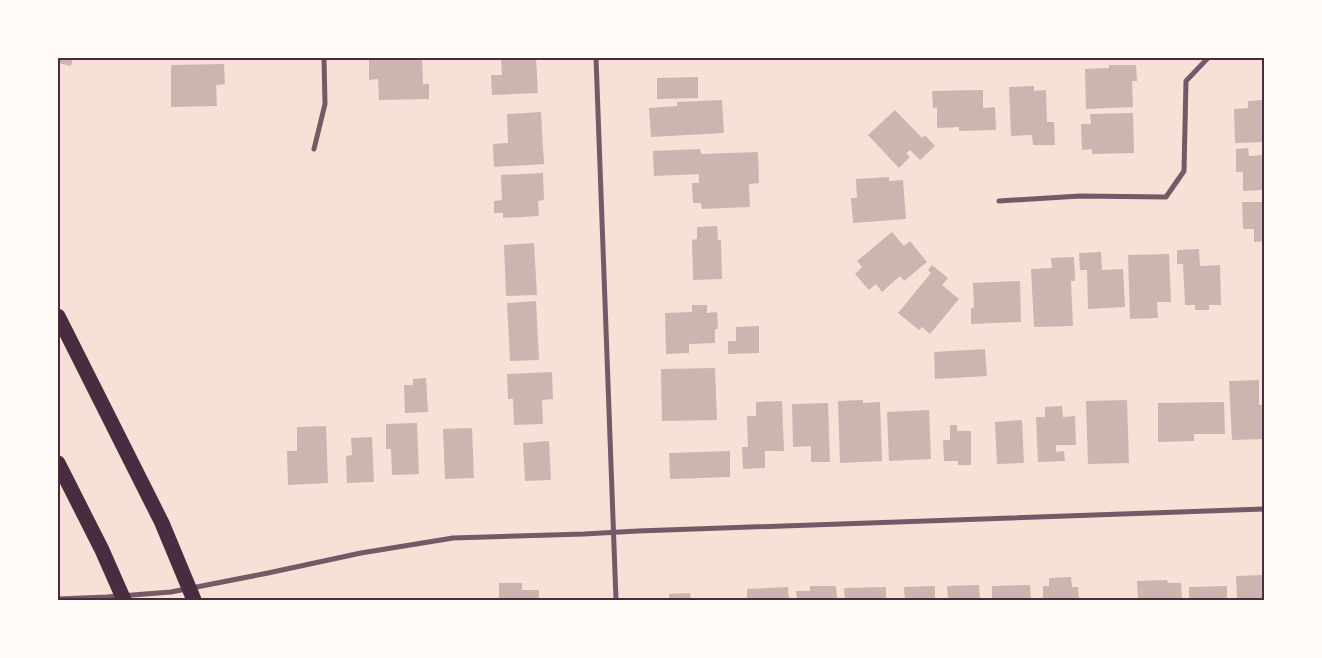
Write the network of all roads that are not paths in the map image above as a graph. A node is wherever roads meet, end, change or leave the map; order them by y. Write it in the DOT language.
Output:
graph roads {
  1 [pos="324,58"];
  2 [pos="596,58"];
  3 [pos="1208,58"];
  4 [pos="314,149"];
  5 [pos="999,201"];
  6 [pos="58,316"];
  7 [pos="58,463"];
  8 [pos="1264,508"];
  9 [pos="613,532"];
  10 [pos="58,599"];
  11 [pos="124,600"];
  12 [pos="194,600"];
  13 [pos="616,600"];
  1 -- 4 [label="street"];
  2 -- 9 [label="street"];
  3 -- 5 [label="street"];
  6 -- 12 [label="highway"];
  7 -- 11 [label="highway"];
  8 -- 9 [label="street"];
  9 -- 10 [label="street"];
  9 -- 13 [label="street"];
}
